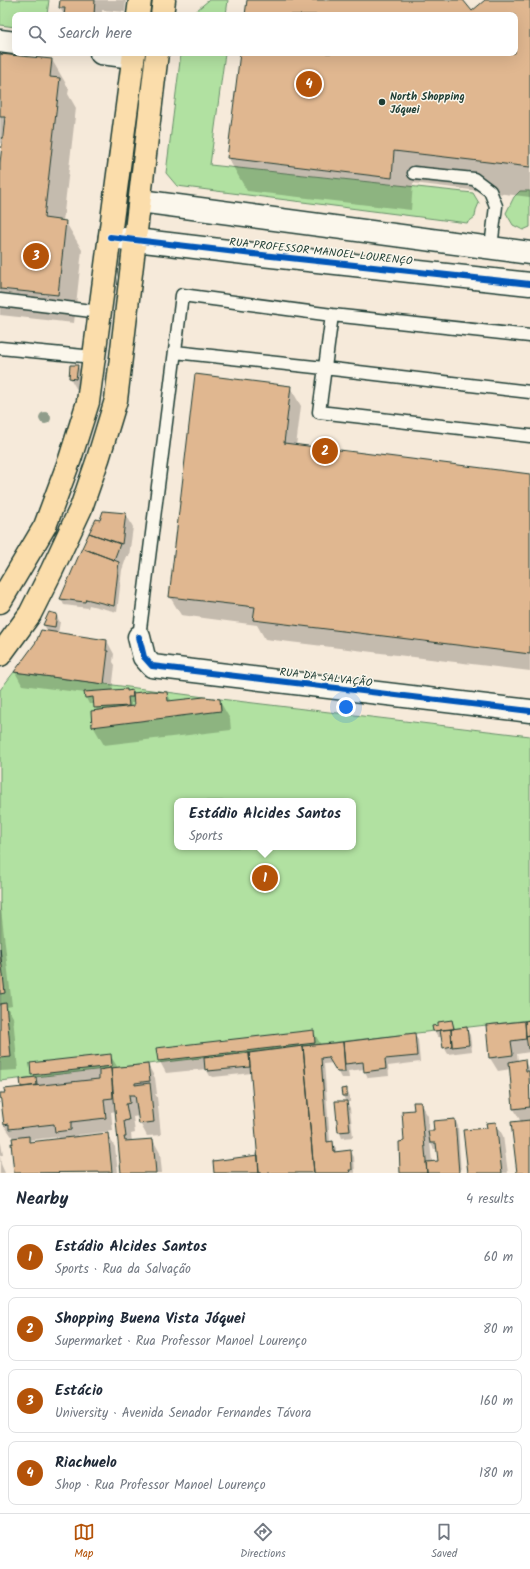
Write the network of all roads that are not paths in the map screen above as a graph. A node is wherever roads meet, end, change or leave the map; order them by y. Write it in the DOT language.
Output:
graph roads {
  1 [pos="140,0"];
  2 [pos="164,0"];
  3 [pos="138,12"];
  4 [pos="162,12"];
  5 [pos="0,41"];
  6 [pos="12,43"];
  7 [pos="133,56"];
  8 [pos="158,56"];
  9 [pos="414,173"];
  10 [pos="140,201"];
  11 [pos="110,237"];
  12 [pos="134,240"];
  13 [pos="491,247"];
  14 [pos="530,253"];
  15 [pos="486,279"];
  16 [pos="530,284"];
  17 [pos="0,300"];
  18 [pos="100,312"];
  19 [pos="332,315"];
  20 [pos="530,336"];
  21 [pos="0,348"];
  22 [pos="176,352"];
  23 [pos="94,357"];
  24 [pos="324,368"];
  25 [pos="530,392"];
  26 [pos="530,436"];
  27 [pos="0,602"];
  28 [pos="139,637"];
  29 [pos="0,654"];
  30 [pos="530,711"];
  1 -- 3 [label="main road"];
  2 -- 4 [label="main road"];
  5 -- 6 [label="street"];
  7 -- 11 [label="main road"];
  8 -- 10 [label="main road"];
  9 -- 13 [label="lane"];
  10 -- 12 [label="main road"];
  10 -- 13 [label="street"];
  11 -- 12 [label="street, RUA PROFESSOR MANOEL LOURENÇO"];
  11 -- 18 [label="main road"];
  12 -- 15 [label="street, RUA PROFESSOR MANOEL LOURENÇO"];
  12 -- 29 [label="main road"];
  13 -- 14 [label="street"];
  13 -- 15 [label="street"];
  15 -- 16 [label="street, RUA PROFESSOR MANOEL LOURENÇO"];
  17 -- 18 [label="lane"];
  18 -- 23 [label="main road"];
  19 -- 20 [label="lane"];
  19 -- 22 [label="lane"];
  19 -- 24 [label="lane"];
  21 -- 23 [label="lane"];
  22 -- 24 [label="lane"];
  22 -- 28 [label="lane"];
  23 -- 27 [label="main road"];
  24 -- 25 [label="lane"];
  24 -- 26 [label="lane"];
  28 -- 30 [label="street, RUA DA SALVAÇÃO"];
}
